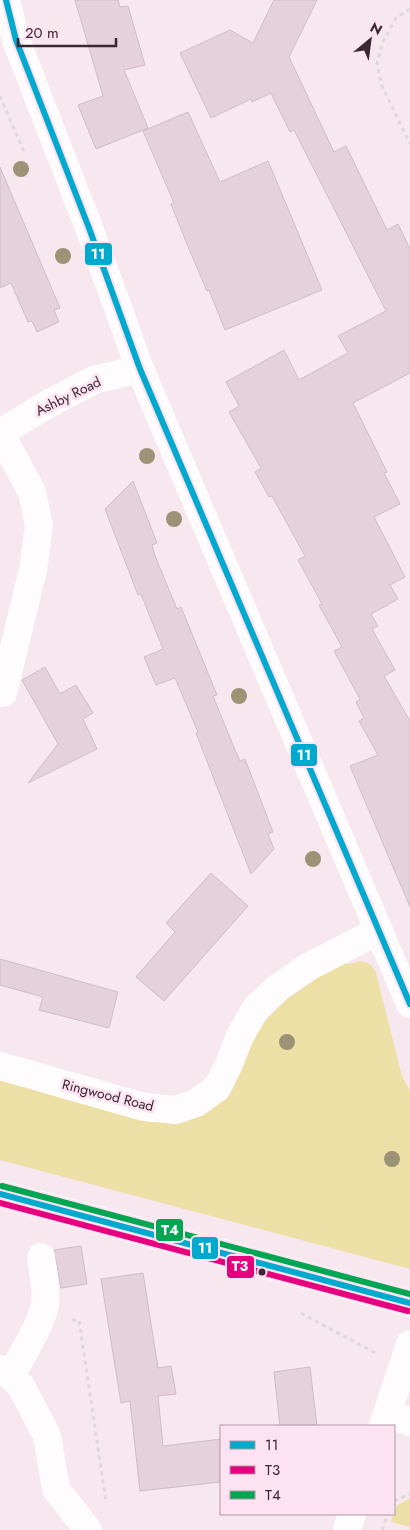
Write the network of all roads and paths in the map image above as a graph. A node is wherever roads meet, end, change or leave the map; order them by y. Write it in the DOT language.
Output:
graph roads {
  1 [pos="6,0"];
  2 [pos="410,9"];
  3 [pos="0,96"];
  4 [pos="410,144"];
  5 [pos="29,162"];
  6 [pos="140,369"];
  7 [pos="0,433"];
  8 [pos="3,693"];
  9 [pos="378,931"];
  10 [pos="410,1004"];
  11 [pos="0,1066"];
  12 [pos="0,1194"];
  13 [pos="41,1257"];
  14 [pos="410,1303"];
  15 [pos="301,1312"];
  16 [pos="38,1323"];
  17 [pos="406,1356"];
  18 [pos="5,1372"];
  19 [pos="393,1420"];
  20 [pos="410,1494"];
  21 [pos="395,1501"];
  22 [pos="107,1507"];
  23 [pos="352,1515"];
  24 [pos="388,1515"];
  25 [pos="88,1530"];
  26 [pos="347,1530"];
  27 [pos="382,1530"];
  1 -- 6 [label="street"];
  2 -- 4 [label="path"];
  3 -- 5 [label="path"];
  6 -- 7 [label="street, Ashby Road"];
  6 -- 9 [label="street"];
  7 -- 8 [label="street"];
  9 -- 10 [label="street"];
  9 -- 11 [label="street, Ringwood Road"];
  12 -- 14 [label="street"];
  13 -- 16 [label="street"];
  15 -- 17 [label="path"];
  16 -- 18 [label="street"];
  16 -- 22 [label="path"];
  17 -- 19 [label="street"];
  18 -- 25 [label="street"];
  20 -- 21 [label="path"];
  23 -- 26 [label="street"];
  24 -- 27 [label="path"];
}
